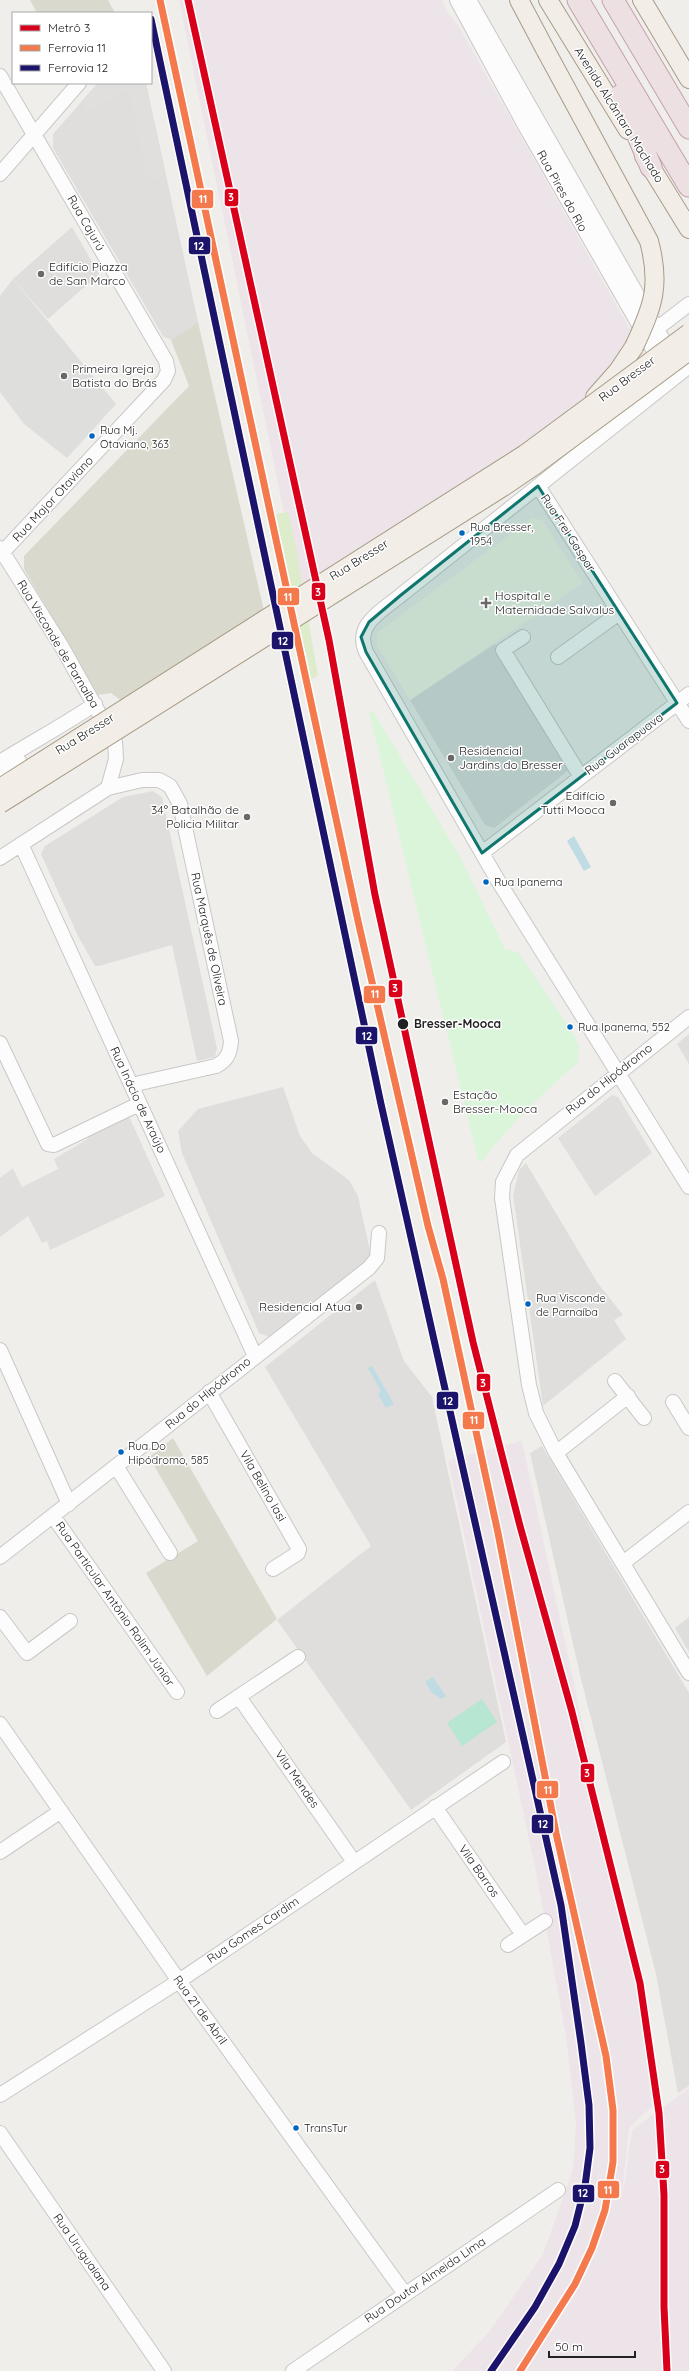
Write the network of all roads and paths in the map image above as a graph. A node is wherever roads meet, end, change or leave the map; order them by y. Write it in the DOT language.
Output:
graph roads {
  1 [pos="457,0"];
  2 [pos="469,0"];
  3 [pos="519,0"];
  4 [pos="527,0"];
  5 [pos="548,0"];
  6 [pos="578,0"];
  7 [pos="613,0"];
  8 [pos="642,0"];
  9 [pos="599,34"];
  10 [pos="539,35"];
  11 [pos="0,76"];
  12 [pos="689,79"];
  13 [pos="78,84"];
  14 [pos="536,115"];
  15 [pos="523,122"];
  16 [pos="689,128"];
  17 [pos="34,135"];
  18 [pos="651,167"];
  19 [pos="0,174"];
  20 [pos="572,179"];
  21 [pos="558,185"];
  22 [pos="689,186"];
  23 [pos="689,229"];
  24 [pos="613,252"];
  25 [pos="600,260"];
  26 [pos="689,304"];
  27 [pos="657,330"];
  28 [pos="689,333"];
  29 [pos="645,338"];
  30 [pos="689,352"];
  31 [pos="168,371"];
  32 [pos="681,373"];
  33 [pos="576,417"];
  34 [pos="538,486"];
  35 [pos="1,552"];
  36 [pos="619,613"];
  37 [pos="523,636"];
  38 [pos="558,656"];
  39 [pos="689,694"];
  40 [pos="677,703"];
  41 [pos="95,704"];
  42 [pos="689,721"];
  43 [pos="64,725"];
  44 [pos="0,762"];
  45 [pos="0,773"];
  46 [pos="581,777"];
  47 [pos="0,788"];
  48 [pos="108,788"];
  49 [pos="0,804"];
  50 [pos="21,844"];
  51 [pos="482,853"];
  52 [pos="0,858"];
  53 [pos="689,1017"];
  54 [pos="0,1042"];
  55 [pos="618,1072"];
  56 [pos="131,1085"];
  57 [pos="139,1104"];
  58 [pos="689,1187"];
  59 [pos="379,1233"];
  60 [pos="0,1350"];
  61 [pos="255,1356"];
  62 [pos="616,1381"];
  63 [pos="209,1392"];
  64 [pos="628,1396"];
  65 [pos="673,1402"];
  66 [pos="644,1418"];
  67 [pos="689,1428"];
  68 [pos="556,1453"];
  69 [pos="116,1466"];
  70 [pos="69,1504"];
  71 [pos="689,1512"];
  72 [pos="53,1516"];
  73 [pos="170,1553"];
  74 [pos="0,1557"];
  75 [pos="623,1563"];
  76 [pos="272,1569"];
  77 [pos="0,1617"];
  78 [pos="70,1621"];
  79 [pos="298,1657"];
  80 [pos="689,1672"];
  81 [pos="177,1692"];
  82 [pos="239,1697"];
  83 [pos="217,1711"];
  84 [pos="0,1724"];
  85 [pos="503,1762"];
  86 [pos="435,1807"];
  87 [pos="61,1811"];
  88 [pos="0,1852"];
  89 [pos="354,1862"];
  90 [pos="545,1921"];
  91 [pos="523,1935"];
  92 [pos="508,1945"];
  93 [pos="179,1981"];
  94 [pos="0,2095"];
  95 [pos="0,2133"];
  96 [pos="558,2190"];
  97 [pos="405,2294"];
  98 [pos="164,2371"];
  99 [pos="293,2371"];
  1 -- 15 [label="street, Rua Pires do Rio"];
  2 -- 14 [label="street, Rua Pires do Rio"];
  3 -- 10 [label="main road"];
  4 -- 10 [label="main road"];
  5 -- 18 [label="main road, Avenida Alcântara Machado"];
  6 -- 9 [label="highway, Avenida Alcântara Machado"];
  7 -- 16 [label="highway"];
  8 -- 12 [label="main road"];
  9 -- 18 [label="highway"];
  9 -- 22 [label="highway, Avenida Alcântara Machado"];
  10 -- 33 [label="main road, bridge"];
  11 -- 17 [label="street, Rua Cajurú"];
  13 -- 17 [label="street"];
  14 -- 15 [label="street"];
  14 -- 20 [label="street, Rua Pires do Rio"];
  15 -- 21 [label="street, Rua Pires do Rio"];
  17 -- 19 [label="street"];
  17 -- 31 [label="street, Rua Cajurú"];
  18 -- 23 [label="main road, Avenida Alcântara Machado"];
  20 -- 21 [label="street"];
  20 -- 24 [label="street, Rua Pires do Rio"];
  21 -- 25 [label="street, Rua Pires do Rio"];
  24 -- 25 [label="street"];
  24 -- 27 [label="street, Rua Pires do Rio"];
  25 -- 29 [label="street, Rua Pires do Rio"];
  26 -- 27 [label="street, Rua Bresser"];
  27 -- 29 [label="street, Rua Bresser"];
  27 -- 32 [label="street, Rua Pires do Rio"];
  28 -- 33 [label="main road, Rua Bresser, bridge"];
  29 -- 32 [label="street, Rua Pires do Rio"];
  30 -- 49 [label="main road, Rua Bresser, bridge"];
  31 -- 35 [label="street, Rua Major Otaviano"];
  32 -- 34 [label="street"];
  33 -- 47 [label="main road, Rua Bresser, bridge"];
  34 -- 36 [label="street, Rua Frei Gaspar"];
  34 -- 51 [label="street"];
  35 -- 41 [label="street, Rua Visconde de Parnaíba"];
  36 -- 38 [label="street"];
  36 -- 40 [label="street, Rua Frei Gaspar"];
  37 -- 46 [label="street"];
  39 -- 40 [label="street, Rua Guarapuava"];
  40 -- 42 [label="street, Rua Frei Gaspar"];
  40 -- 46 [label="street, Rua Guarapuava"];
  41 -- 43 [label="street"];
  41 -- 48 [label="street, Rua Visconde de Parnaíba"];
  43 -- 44 [label="street"];
  43 -- 45 [label="street"];
  46 -- 51 [label="street, Rua Guarapuava"];
  48 -- 50 [label="street"];
  48 -- 56 [label="street, Rua Marquês de Oliveira"];
  50 -- 52 [label="street"];
  50 -- 56 [label="street, Rua Inácio de Araújo"];
  51 -- 55 [label="street"];
  53 -- 55 [label="street, Rua do Hipódromo"];
  54 -- 57 [label="street"];
  55 -- 58 [label="street"];
  55 -- 68 [label="street, Rua do Hipódromo"];
  56 -- 57 [label="street, Rua Inácio de Araújo"];
  57 -- 61 [label="street, Rua Inácio de Araújo"];
  59 -- 61 [label="street, Rua do Hipódromo"];
  60 -- 70 [label="street"];
  61 -- 63 [label="street, Rua do Hipódromo"];
  62 -- 64 [label="street"];
  63 -- 69 [label="street, Rua do Hipódromo"];
  63 -- 76 [label="street, Vila Belino Iasi"];
  64 -- 66 [label="street"];
  64 -- 68 [label="street"];
  65 -- 67 [label="street"];
  68 -- 75 [label="street"];
  69 -- 70 [label="street, Rua do Hipódromo"];
  69 -- 73 [label="street"];
  70 -- 72 [label="street, Rua do Hipódromo"];
  71 -- 75 [label="street"];
  72 -- 74 [label="street, Rua do Hipódromo"];
  72 -- 81 [label="street, Rua Particular Antônio Rolim Júnior"];
  75 -- 80 [label="street"];
  77 -- 78 [label="street"];
  79 -- 82 [label="street"];
  82 -- 83 [label="street"];
  82 -- 89 [label="street, Vila Mendes"];
  84 -- 87 [label="street, Rua 21 de Abril"];
  85 -- 86 [label="street, Rua Gomes Cardim"];
  86 -- 89 [label="street, Rua Gomes Cardim"];
  86 -- 91 [label="street, Vila Barros"];
  87 -- 88 [label="street"];
  87 -- 93 [label="street, Rua 21 de Abril"];
  89 -- 93 [label="street, Rua Gomes Cardim"];
  90 -- 91 [label="street"];
  91 -- 92 [label="street"];
  93 -- 94 [label="street, Rua Gomes Cardim"];
  93 -- 97 [label="street, Rua 21 de Abril"];
  95 -- 98 [label="street, Rua Uruguaiana"];
  96 -- 97 [label="street, Rua Doutor Almeida Lima"];
  97 -- 99 [label="street, Rua Doutor Almeida Lima"];
}
